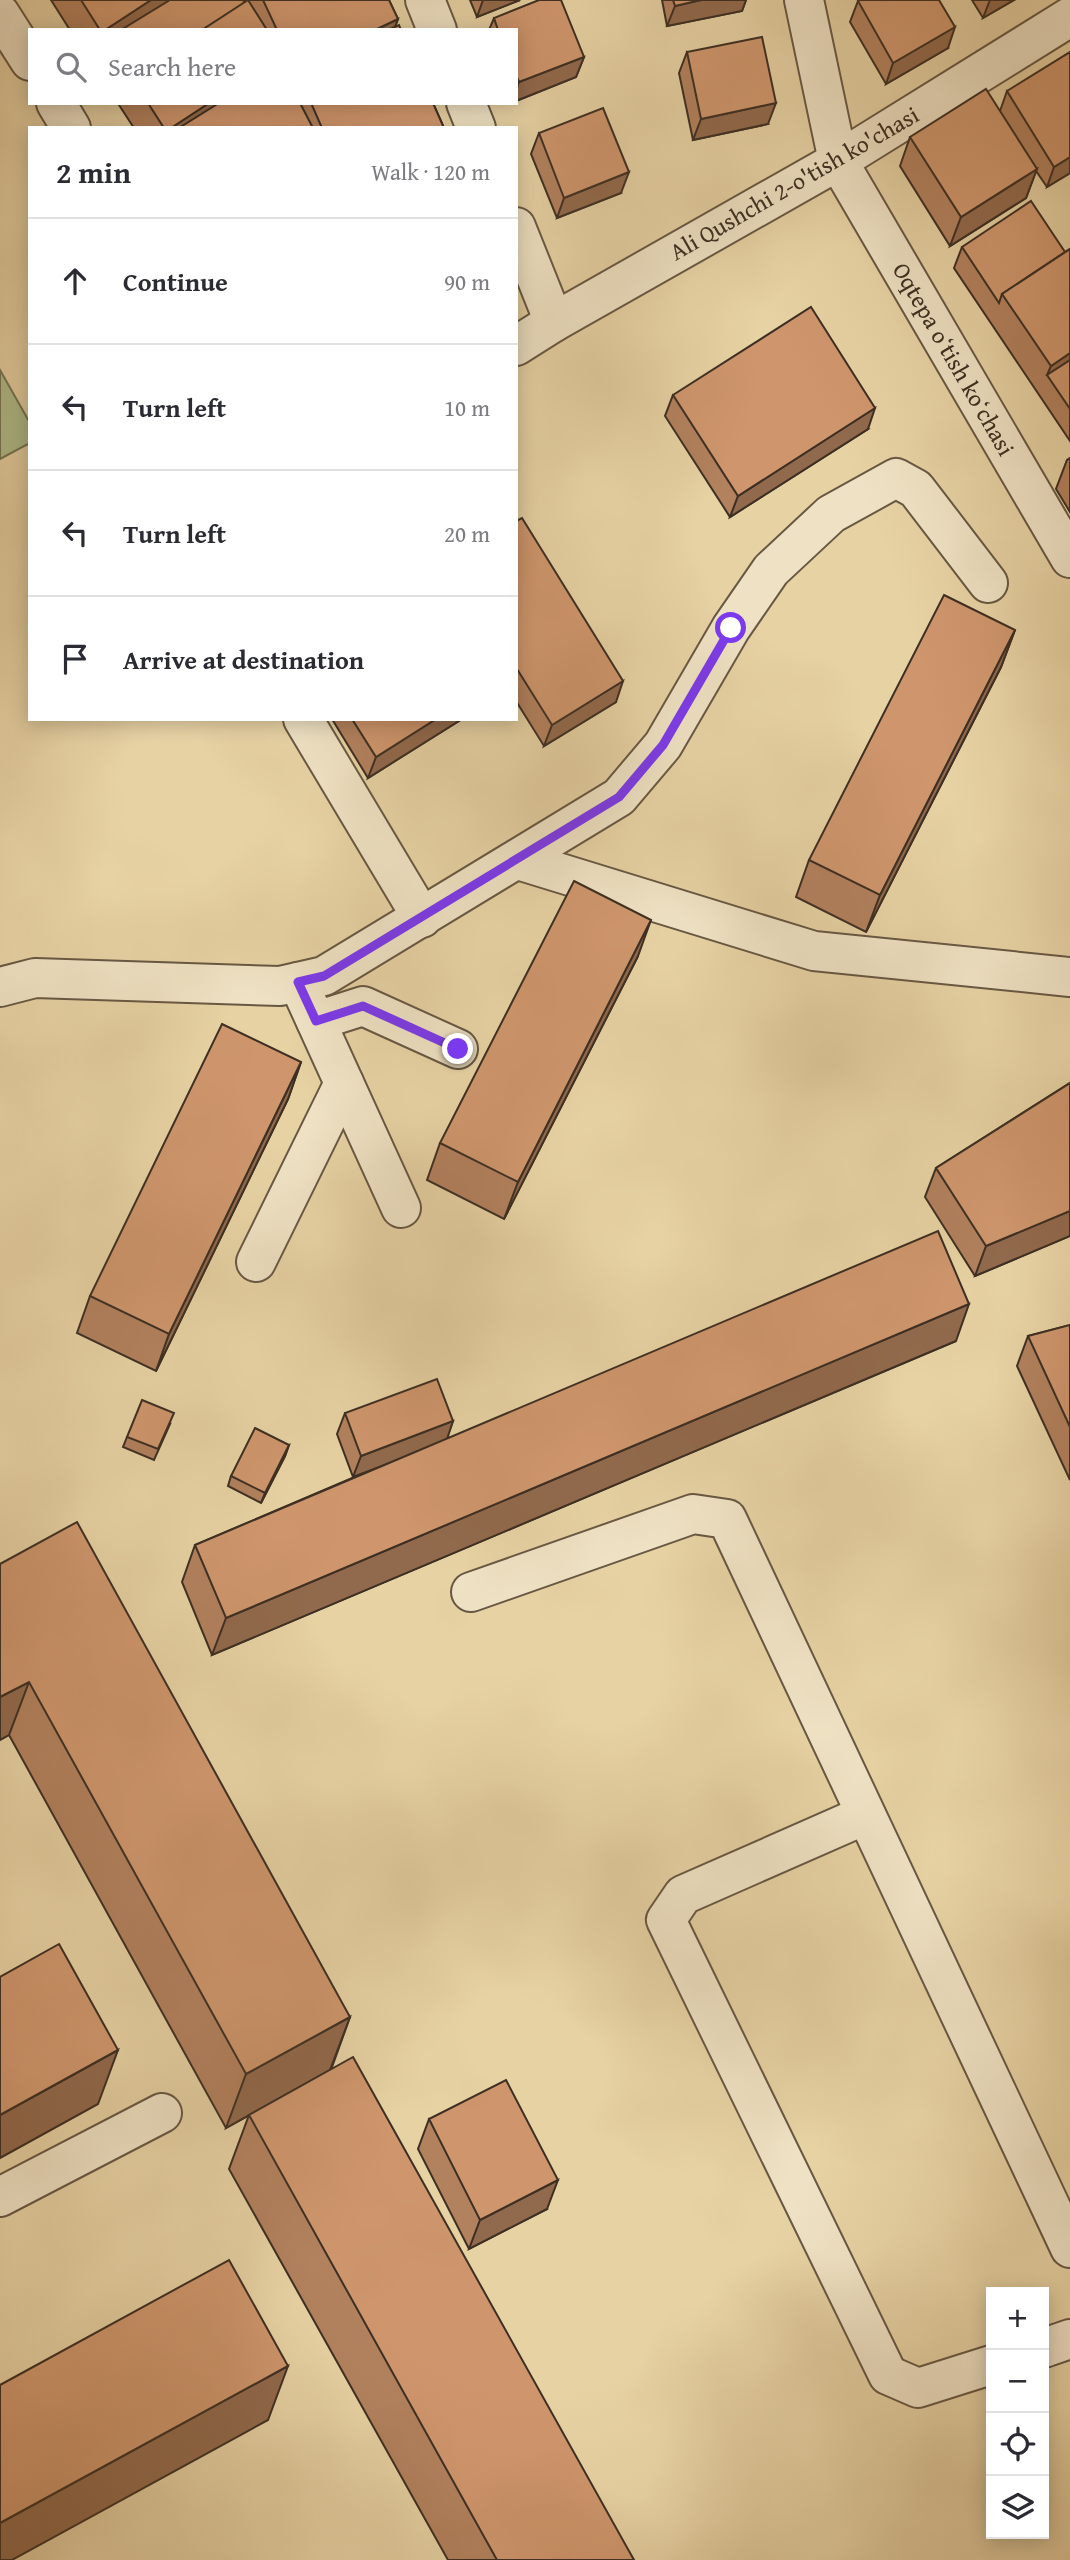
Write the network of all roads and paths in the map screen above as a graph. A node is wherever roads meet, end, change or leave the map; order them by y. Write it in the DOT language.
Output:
graph roads {
  1 [pos="425,0"];
  2 [pos="804,0"];
  3 [pos="0,14"];
  4 [pos="1070,17"];
  5 [pos="436,28"];
  6 [pos="28,58"];
  7 [pos="57,105"];
  8 [pos="467,105"];
  9 [pos="70,126"];
  10 [pos="475,126"];
  11 [pos="838,161"];
  12 [pos="518,232"];
  13 [pos="554,322"];
  14 [pos="518,345"];
  15 [pos="1070,558"];
  16 [pos="988,583"];
  17 [pos="304,721"];
  18 [pos="518,860"];
  19 [pos="422,918"];
  20 [pos="1070,978"];
  21 [pos="298,982"];
  22 [pos="0,987"];
  23 [pos="316,1021"];
  24 [pos="458,1049"];
  25 [pos="344,1083"];
  26 [pos="401,1208"];
  27 [pos="256,1262"];
  28 [pos="471,1592"];
  29 [pos="865,1815"];
  30 [pos="162,2113"];
  31 [pos="0,2197"];
  32 [pos="1070,2248"];
  33 [pos="1070,2339"];
  34 [pos="1049,2346"];
  35 [pos="986,2366"];
  1 -- 5 [label="street"];
  2 -- 11 [label="street, Oqtepa oʻtish koʻchasi"];
  3 -- 6 [label="street"];
  4 -- 11 [label="street, Ali Qushchi 2-o'tish ko'chasi"];
  7 -- 9 [label="street"];
  8 -- 10 [label="street"];
  11 -- 13 [label="street, Ali Qushchi 2-o'tish ko'chasi"];
  11 -- 15 [label="street, Oqtepa oʻtish koʻchasi"];
  12 -- 13 [label="street"];
  13 -- 14 [label="street, Ali Qushchi 2-o'tish ko'chasi"];
  16 -- 18 [label="street"];
  17 -- 19 [label="street"];
  18 -- 19 [label="street"];
  18 -- 20 [label="street"];
  19 -- 21 [label="street"];
  21 -- 22 [label="street"];
  21 -- 23 [label="street"];
  23 -- 24 [label="street"];
  23 -- 25 [label="street"];
  25 -- 26 [label="street"];
  25 -- 27 [label="street"];
  28 -- 29 [label="street"];
  29 -- 32 [label="street"];
  29 -- 35 [label="street"];
  30 -- 31 [label="street"];
  33 -- 34 [label="street"];
}
